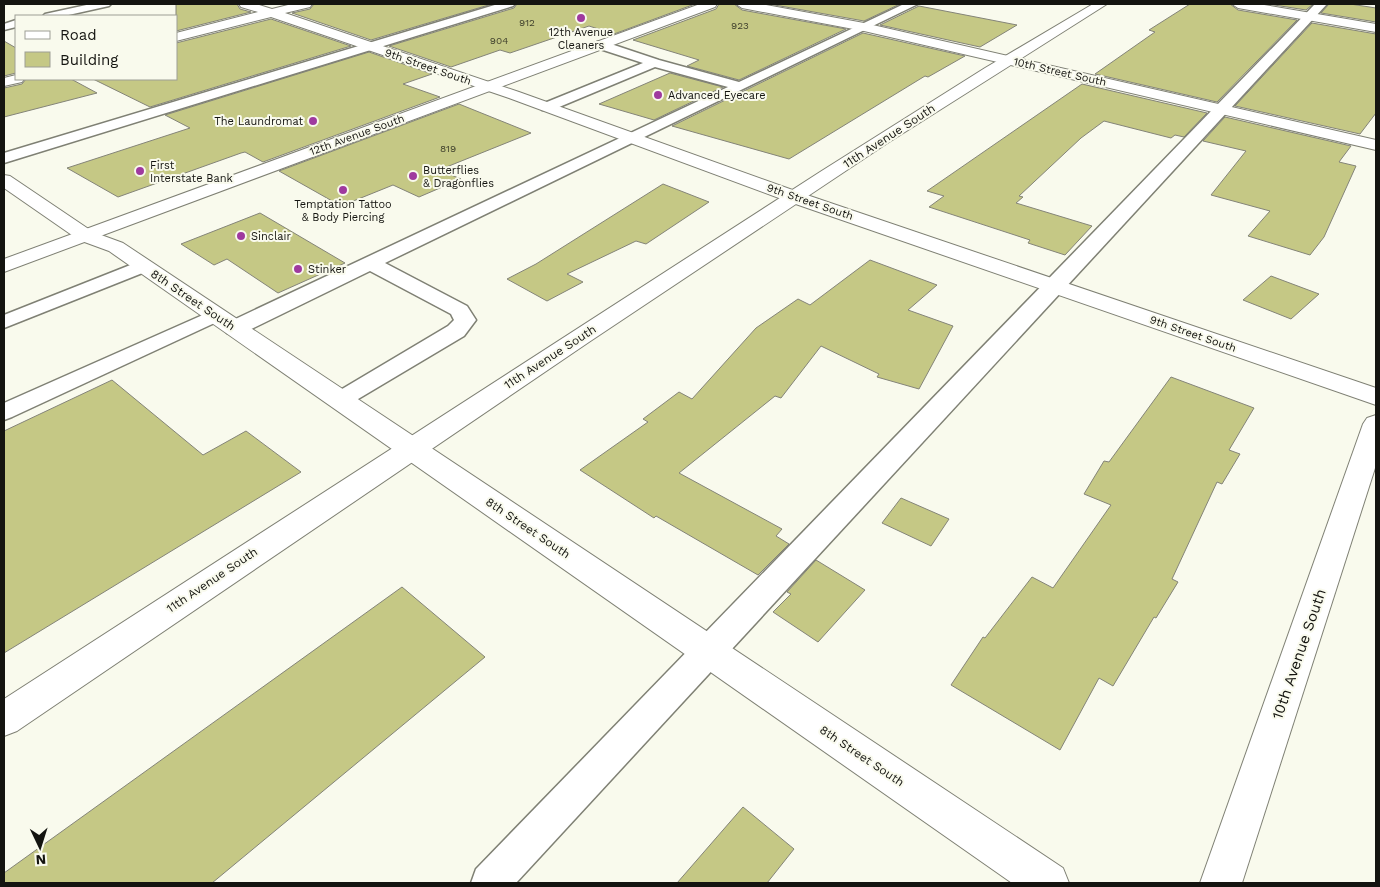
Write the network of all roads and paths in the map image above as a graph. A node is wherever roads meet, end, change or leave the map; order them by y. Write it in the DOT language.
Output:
graph roads {
  1 [pos="105,4"];
  2 [pos="245,4"];
  3 [pos="306,4"];
  4 [pos="509,4"];
  5 [pos="711,4"];
  6 [pos="742,4"];
  7 [pos="912,4"];
  8 [pos="1101,4"];
  9 [pos="1238,4"];
  10 [pos="1316,10"];
  11 [pos="271,13"];
  12 [pos="54,15"];
  13 [pos="864,27"];
  14 [pos="1376,28"];
  15 [pos="178,36"];
  16 [pos="601,45"];
  17 [pos="369,47"];
  18 [pos="1006,60"];
  19 [pos="654,63"];
  20 [pos="740,86"];
  21 [pos="487,88"];
  22 [pos="547,107"];
  23 [pos="1222,109"];
  24 [pos="632,138"];
  25 [pos="1376,145"];
  26 [pos="4,158"];
  27 [pos="4,180"];
  28 [pos="794,197"];
  29 [pos="86,236"];
  30 [pos="370,263"];
  31 [pos="4,266"];
  32 [pos="143,266"];
  33 [pos="1055,286"];
  34 [pos="4,322"];
  35 [pos="225,322"];
  36 [pos="1376,397"];
  37 [pos="340,400"];
  38 [pos="4,412"];
  39 [pos="1376,424"];
  40 [pos="411,448"];
  41 [pos="709,652"];
  42 [pos="4,719"];
  43 [pos="490,883"];
  44 [pos="1048,883"];
  45 [pos="1221,883"];
  1 -- 12 [label="lane"];
  2 -- 11 [label="street, 9th Street South"];
  3 -- 11 [label="street"];
  4 -- 17 [label="lane"];
  5 -- 16 [label="street, 12th Avenue South"];
  6 -- 13 [label="street, 10th Street South"];
  7 -- 13 [label="lane"];
  8 -- 18 [label="street, 11th Avenue South"];
  9 -- 10 [label="street"];
  10 -- 14 [label="street"];
  10 -- 23 [label="lane"];
  11 -- 15 [label="street"];
  11 -- 17 [label="street, 9th Street South"];
  13 -- 18 [label="street, 10th Street South"];
  13 -- 20 [label="lane"];
  16 -- 19 [label="lane"];
  16 -- 21 [label="street, 12th Avenue South"];
  17 -- 21 [label="street, 9th Street South"];
  17 -- 26 [label="lane"];
  18 -- 23 [label="street, 10th Street South"];
  18 -- 28 [label="street, 11th Avenue South"];
  19 -- 20 [label="lane"];
  19 -- 22 [label="lane"];
  20 -- 24 [label="lane"];
  21 -- 22 [label="street, 9th Street South"];
  21 -- 29 [label="street, 12th Avenue South"];
  22 -- 24 [label="street, 9th Street South"];
  23 -- 25 [label="street, 10th Street South"];
  23 -- 33 [label="lane"];
  24 -- 28 [label="street, 9th Street South"];
  24 -- 30 [label="lane"];
  27 -- 29 [label="street, 8th Street South"];
  28 -- 33 [label="street, 9th Street South"];
  28 -- 40 [label="street, 11th Avenue South"];
  29 -- 31 [label="street, 12th Avenue South"];
  29 -- 32 [label="street, 8th Street South"];
  30 -- 35 [label="lane"];
  30 -- 37 [label="lane"];
  32 -- 34 [label="lane"];
  32 -- 35 [label="street, 8th Street South"];
  33 -- 36 [label="street, 9th Street South"];
  33 -- 41 [label="lane"];
  35 -- 37 [label="street, 8th Street South"];
  35 -- 38 [label="lane"];
  37 -- 40 [label="street, 8th Street South"];
  39 -- 45 [label="street, 10th Avenue South"];
  40 -- 41 [label="street, 8th Street South"];
  40 -- 42 [label="street, 11th Avenue South"];
  41 -- 43 [label="lane"];
  41 -- 44 [label="street, 8th Street South"];
}
